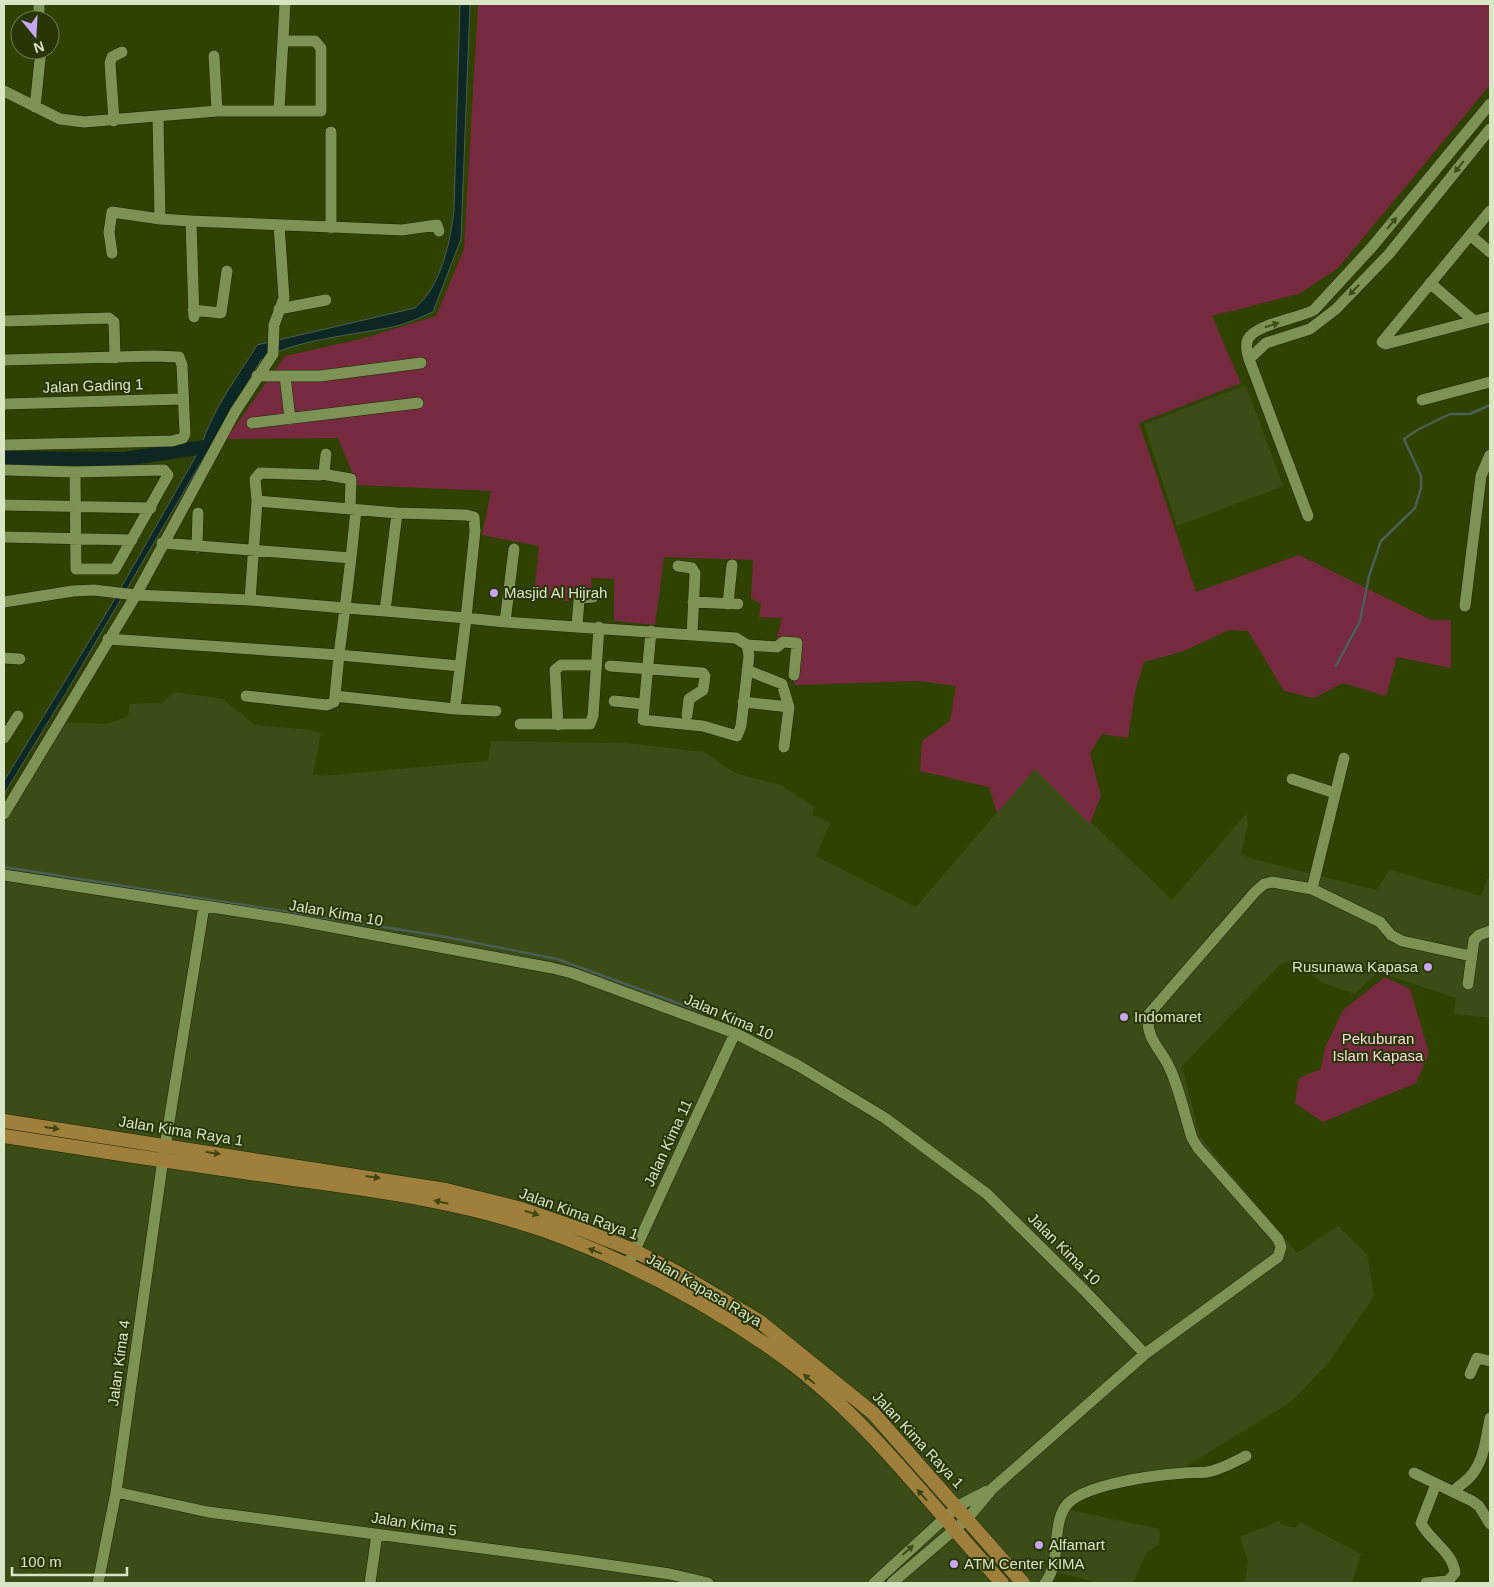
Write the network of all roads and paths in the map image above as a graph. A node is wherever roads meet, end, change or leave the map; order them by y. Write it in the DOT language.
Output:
graph roads {
  1 [pos="285,4"];
  2 [pos="284,41"];
  3 [pos="122,52"];
  4 [pos="214,56"];
  5 [pos="40,60"];
  6 [pos="4,91"];
  7 [pos="1490,104"];
  8 [pos="35,106"];
  9 [pos="279,110"];
  10 [pos="217,111"];
  11 [pos="158,117"];
  12 [pos="114,121"];
  13 [pos="1490,129"];
  14 [pos="331,132"];
  15 [pos="1490,211"];
  16 [pos="160,219"];
  17 [pos="191,221"];
  18 [pos="279,225"];
  19 [pos="331,228"];
  20 [pos="439,231"];
  21 [pos="1470,235"];
  22 [pos="1490,252"];
  23 [pos="112,253"];
  24 [pos="227,271"];
  25 [pos="1430,282"];
  26 [pos="326,300"];
  27 [pos="279,309"];
  28 [pos="1490,316"];
  29 [pos="4,321"];
  30 [pos="1474,321"];
  31 [pos="115,358"];
  32 [pos="1249,359"];
  33 [pos="4,360"];
  34 [pos="421,363"];
  35 [pos="257,376"];
  36 [pos="285,376"];
  37 [pos="1490,382"];
  38 [pos="182,398"];
  39 [pos="1422,400"];
  40 [pos="418,403"];
  41 [pos="4,404"];
  42 [pos="290,419"];
  43 [pos="252,423"];
  44 [pos="4,445"];
  45 [pos="326,454"];
  46 [pos="1490,455"];
  47 [pos="4,470"];
  48 [pos="75,472"];
  49 [pos="322,474"];
  50 [pos="257,501"];
  51 [pos="4,505"];
  52 [pos="74,508"];
  53 [pos="150,508"];
  54 [pos="353,510"];
  55 [pos="397,512"];
  56 [pos="198,513"];
  57 [pos="1308,516"];
  58 [pos="4,537"];
  59 [pos="75,539"];
  60 [pos="132,540"];
  61 [pos="162,544"];
  62 [pos="197,547"];
  63 [pos="514,549"];
  64 [pos="255,550"];
  65 [pos="350,558"];
  66 [pos="732,564"];
  67 [pos="678,566"];
  68 [pos="127,593"];
  69 [pos="593,597"];
  70 [pos="250,600"];
  71 [pos="4,602"];
  72 [pos="693,602"];
  73 [pos="1466,606"];
  74 [pos="345,608"];
  75 [pos="385,611"];
  76 [pos="466,618"];
  77 [pos="505,622"];
  78 [pos="577,626"];
  79 [pos="599,627"];
  80 [pos="651,631"];
  81 [pos="692,635"];
  82 [pos="108,640"];
  83 [pos="747,645"];
  84 [pos="339,655"];
  85 [pos="4,658"];
  86 [pos="20,659"];
  87 [pos="596,665"];
  88 [pos="460,666"];
  89 [pos="610,666"];
  90 [pos="647,670"];
  91 [pos="748,670"];
  92 [pos="794,675"];
  93 [pos="246,696"];
  94 [pos="335,696"];
  95 [pos="614,701"];
  96 [pos="743,702"];
  97 [pos="644,704"];
  98 [pos="789,707"];
  99 [pos="455,709"];
  100 [pos="496,711"];
  101 [pos="687,715"];
  102 [pos="18,716"];
  103 [pos="520,724"];
  104 [pos="558,725"];
  105 [pos="4,738"];
  106 [pos="784,747"];
  107 [pos="1344,758"];
  108 [pos="1292,779"];
  109 [pos="1336,793"];
  110 [pos="4,814"];
  111 [pos="4,875"];
  112 [pos="1312,889"];
  113 [pos="204,906"];
  114 [pos="1490,932"];
  115 [pos="1471,956"];
  116 [pos="1468,984"];
  117 [pos="735,1033"];
  118 [pos="4,1121"];
  119 [pos="4,1136"];
  120 [pos="164,1152"];
  121 [pos="633,1250"];
  122 [pos="628,1265"];
  123 [pos="1145,1354"];
  124 [pos="1490,1361"];
  125 [pos="1470,1374"];
  126 [pos="1490,1424"];
  127 [pos="1246,1456"];
  128 [pos="1414,1473"];
  129 [pos="1436,1484"];
  130 [pos="993,1488"];
  131 [pos="1454,1491"];
  132 [pos="116,1492"];
  133 [pos="958,1506"];
  134 [pos="943,1518"];
  135 [pos="968,1518"];
  136 [pos="1490,1524"];
  137 [pos="953,1530"];
  138 [pos="377,1534"];
  139 [pos="98,1583"];
  140 [pos="370,1583"];
  141 [pos="708,1583"];
  142 [pos="874,1583"];
  143 [pos="892,1583"];
  144 [pos="1002,1583"];
  145 [pos="1023,1583"];
  146 [pos="1045,1583"];
  147 [pos="1426,1583"];
  1 -- 2 [label="street"];
  2 -- 9 [label="street"];
  2 -- 9 [label="street"];
  3 -- 12 [label="street"];
  4 -- 10 [label="street"];
  5 -- 8 [label="street"];
  6 -- 8 [label="street"];
  32 -- 7 [label="street, one-way"];
  8 -- 12 [label="street"];
  9 -- 10 [label="street"];
  10 -- 11 [label="street"];
  11 -- 12 [label="street"];
  11 -- 16 [label="street"];
  13 -- 32 [label="street, one-way"];
  14 -- 19 [label="street"];
  15 -- 21 [label="street"];
  16 -- 17 [label="street"];
  16 -- 23 [label="street"];
  17 -- 18 [label="street"];
  17 -- 24 [label="street"];
  18 -- 19 [label="street"];
  18 -- 27 [label="street"];
  19 -- 20 [label="street"];
  21 -- 22 [label="street"];
  21 -- 25 [label="street"];
  25 -- 30 [label="street"];
  25 -- 30 [label="street"];
  26 -- 27 [label="street"];
  27 -- 35 [label="street"];
  28 -- 30 [label="street"];
  29 -- 31 [label="street"];
  31 -- 33 [label="street"];
  31 -- 38 [label="street"];
  32 -- 57 [label="street"];
  34 -- 36 [label="street"];
  35 -- 36 [label="street"];
  35 -- 61 [label="street"];
  36 -- 42 [label="street"];
  37 -- 39 [label="street"];
  38 -- 41 [label="street, Jalan Gading 1"];
  38 -- 44 [label="street"];
  40 -- 42 [label="street"];
  42 -- 43 [label="street"];
  45 -- 49 [label="street"];
  46 -- 73 [label="street"];
  47 -- 48 [label="street"];
  48 -- 52 [label="street"];
  48 -- 53 [label="street"];
  49 -- 50 [label="street"];
  49 -- 54 [label="street"];
  50 -- 54 [label="street"];
  50 -- 64 [label="street"];
  51 -- 52 [label="street"];
  52 -- 53 [label="street"];
  52 -- 59 [label="street"];
  53 -- 60 [label="street"];
  54 -- 55 [label="street"];
  54 -- 65 [label="street"];
  55 -- 75 [label="street"];
  55 -- 76 [label="street"];
  56 -- 62 [label="street"];
  58 -- 59 [label="street"];
  59 -- 60 [label="street"];
  59 -- 60 [label="street"];
  61 -- 62 [label="street"];
  61 -- 68 [label="street"];
  62 -- 64 [label="street"];
  63 -- 77 [label="street"];
  64 -- 65 [label="street"];
  64 -- 70 [label="street"];
  65 -- 74 [label="street"];
  66 -- 72 [label="street"];
  67 -- 72 [label="street"];
  68 -- 70 [label="street"];
  68 -- 71 [label="street"];
  68 -- 82 [label="street"];
  69 -- 78 [label="street"];
  70 -- 74 [label="street"];
  72 -- 81 [label="street"];
  74 -- 75 [label="street"];
  74 -- 84 [label="street"];
  75 -- 76 [label="street"];
  76 -- 77 [label="street"];
  76 -- 88 [label="street"];
  77 -- 78 [label="street"];
  78 -- 79 [label="street"];
  79 -- 80 [label="street"];
  79 -- 87 [label="street"];
  80 -- 81 [label="street"];
  80 -- 90 [label="street"];
  81 -- 83 [label="street"];
  82 -- 84 [label="street"];
  82 -- 110 [label="street"];
  83 -- 91 [label="street"];
  83 -- 92 [label="street"];
  84 -- 88 [label="street"];
  84 -- 94 [label="street"];
  85 -- 86 [label="street"];
  87 -- 104 [label="street"];
  87 -- 104 [label="street"];
  88 -- 99 [label="street"];
  89 -- 90 [label="street"];
  90 -- 97 [label="street"];
  90 -- 101 [label="street"];
  91 -- 96 [label="street"];
  91 -- 98 [label="street"];
  93 -- 94 [label="street"];
  94 -- 99 [label="street"];
  95 -- 97 [label="street"];
  96 -- 97 [label="street"];
  96 -- 98 [label="street"];
  98 -- 106 [label="street"];
  99 -- 100 [label="street"];
  102 -- 105 [label="street"];
  103 -- 104 [label="street"];
  107 -- 109 [label="street"];
  108 -- 109 [label="street"];
  109 -- 112 [label="street"];
  111 -- 113 [label="street, Jalan Kima 10"];
  112 -- 115 [label="street"];
  112 -- 123 [label="street"];
  113 -- 117 [label="street, Jalan Kima 10"];
  113 -- 120 [label="street"];
  114 -- 115 [label="street"];
  115 -- 116 [label="street"];
  117 -- 121 [label="street, Jalan Kima 11"];
  117 -- 123 [label="street, Jalan Kima 10"];
  118 -- 120 [label="main road, Jalan Kima Raya 1, one-way"];
  119 -- 120 [label="main road, Jalan Kapasa Raya"];
  120 -- 121 [label="main road, Jalan Kima Raya 1, one-way"];
  122 -- 120 [label="main road, Jalan Kapasa Raya, one-way"];
  120 -- 132 [label="street, Jalan Kima 4"];
  121 -- 122 [label="street, Jalan Kima 11"];
  121 -- 133 [label="main road, Jalan Kima Raya 1"];
  134 -- 122 [label="main road, Jalan Kapasa Raya, one-way"];
  123 -- 130 [label="street"];
  124 -- 125 [label="street"];
  126 -- 131 [label="street"];
  127 -- 146 [label="street"];
  128 -- 129 [label="street"];
  129 -- 131 [label="street"];
  129 -- 147 [label="street"];
  130 -- 133 [label="street"];
  130 -- 135 [label="street"];
  131 -- 136 [label="street"];
  132 -- 138 [label="street, Jalan Kima 5"];
  132 -- 139 [label="street, Jalan Kima 4"];
  133 -- 134 [label="street"];
  133 -- 135 [label="main road, Jalan Kima Raya 1"];
  134 -- 137 [label="main road, Jalan Kapasa Raya"];
  142 -- 134 [label="street, one-way"];
  135 -- 137 [label="street"];
  135 -- 145 [label="main road, Jalan Kima Raya 1"];
  137 -- 143 [label="street"];
  137 -- 144 [label="main road, Jalan Kapasa Raya"];
  138 -- 140 [label="street"];
  138 -- 141 [label="street, Jalan Kima 5"];
}
